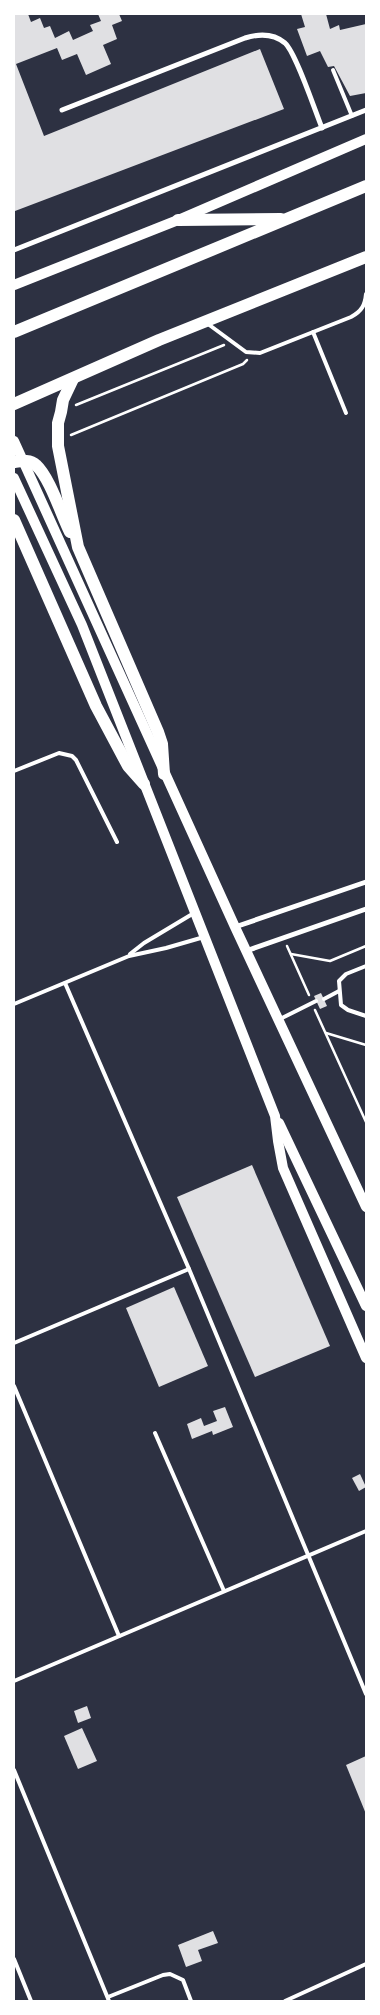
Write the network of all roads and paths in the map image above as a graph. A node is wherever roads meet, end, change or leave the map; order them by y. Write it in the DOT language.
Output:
graph roads {
  1 [pos="333,70"];
  2 [pos="62,110"];
  3 [pos="366,110"];
  4 [pos="352,116"];
  5 [pos="322,128"];
  6 [pos="366,139"];
  7 [pos="366,186"];
  8 [pos="289,219"];
  9 [pos="178,220"];
  10 [pos="14,250"];
  11 [pos="366,257"];
  12 [pos="14,285"];
  13 [pos="366,294"];
  14 [pos="204,321"];
  15 [pos="14,332"];
  16 [pos="313,332"];
  17 [pos="232,341"];
  18 [pos="251,353"];
  19 [pos="73,379"];
  20 [pos="14,404"];
  21 [pos="61,412"];
  22 [pos="346,413"];
  23 [pos="58,440"];
  24 [pos="14,441"];
  25 [pos="14,462"];
  26 [pos="14,478"];
  27 [pos="14,520"];
  28 [pos="78,548"];
  29 [pos="14,771"];
  30 [pos="164,774"];
  31 [pos="144,784"];
  32 [pos="117,842"];
  33 [pos="366,882"];
  34 [pos="366,909"];
  35 [pos="194,913"];
  36 [pos="235,927"];
  37 [pos="204,937"];
  38 [pos="283,938"];
  39 [pos="366,946"];
  40 [pos="246,951"];
  41 [pos="291,954"];
  42 [pos="129,956"];
  43 [pos="366,966"];
  44 [pos="65,983"];
  45 [pos="339,991"];
  46 [pos="324,999"];
  47 [pos="315,1003"];
  48 [pos="14,1004"];
  49 [pos="366,1016"];
  50 [pos="280,1020"];
  51 [pos="326,1033"];
  52 [pos="366,1045"];
  53 [pos="275,1116"];
  54 [pos="366,1122"];
  55 [pos="366,1206"];
  56 [pos="189,1269"];
  57 [pos="366,1306"];
  58 [pos="14,1343"];
  59 [pos="366,1358"];
  60 [pos="14,1386"];
  61 [pos="155,1433"];
  62 [pos="366,1531"];
  63 [pos="308,1554"];
  64 [pos="224,1591"];
  65 [pos="119,1636"];
  66 [pos="14,1681"];
  67 [pos="366,1694"];
  68 [pos="14,1770"];
  69 [pos="14,1959"];
  70 [pos="366,1964"];
  71 [pos="109,1999"];
  72 [pos="32,2001"];
  73 [pos="191,2001"];
  74 [pos="285,2001"];
  1 -- 4 [label="lane"];
  2 -- 5 [label="street"];
  3 -- 4 [label="street"];
  4 -- 5 [label="street"];
  5 -- 10 [label="street"];
  6 -- 9 [label="main road"];
  7 -- 8 [label="highway"];
  8 -- 9 [label="highway"];
  8 -- 15 [label="highway"];
  9 -- 12 [label="main road"];
  11 -- 14 [label="highway"];
  13 -- 16 [label="lane"];
  14 -- 17 [label="lane"];
  14 -- 19 [label="highway"];
  16 -- 18 [label="lane"];
  16 -- 22 [label="lane"];
  17 -- 18 [label="lane"];
  17 -- 21 [label="path"];
  18 -- 23 [label="path"];
  19 -- 20 [label="highway"];
  19 -- 21 [label="highway"];
  21 -- 23 [label="highway"];
  23 -- 28 [label="highway"];
  24 -- 30 [label="main road"];
  25 -- 28 [label="highway"];
  26 -- 31 [label="main road"];
  27 -- 31 [label="highway"];
  28 -- 30 [label="highway"];
  29 -- 32 [label="lane"];
  30 -- 36 [label="main road"];
  31 -- 35 [label="main road"];
  33 -- 36 [label="street"];
  34 -- 38 [label="street"];
  35 -- 37 [label="main road"];
  35 -- 42 [label="lane"];
  36 -- 40 [label="main road"];
  37 -- 42 [label="lane"];
  37 -- 53 [label="main road"];
  38 -- 40 [label="street"];
  38 -- 41 [label="path"];
  39 -- 41 [label="path"];
  40 -- 50 [label="main road"];
  41 -- 47 [label="path"];
  42 -- 44 [label="lane"];
  43 -- 45 [label="lane"];
  44 -- 48 [label="lane"];
  44 -- 56 [label="lane"];
  45 -- 46 [label="lane"];
  45 -- 49 [label="lane"];
  47 -- 50 [label="lane"];
  47 -- 51 [label="path"];
  50 -- 55 [label="main road"];
  51 -- 52 [label="path"];
  51 -- 54 [label="path"];
  53 -- 57 [label="main road"];
  53 -- 59 [label="main road"];
  56 -- 58 [label="lane"];
  56 -- 63 [label="lane"];
  60 -- 65 [label="lane"];
  61 -- 64 [label="lane"];
  62 -- 63 [label="lane"];
  63 -- 64 [label="lane"];
  63 -- 67 [label="lane"];
  64 -- 65 [label="lane"];
  65 -- 66 [label="lane"];
  68 -- 71 [label="lane"];
  69 -- 72 [label="lane"];
  70 -- 74 [label="lane"];
  71 -- 73 [label="lane"];
}
